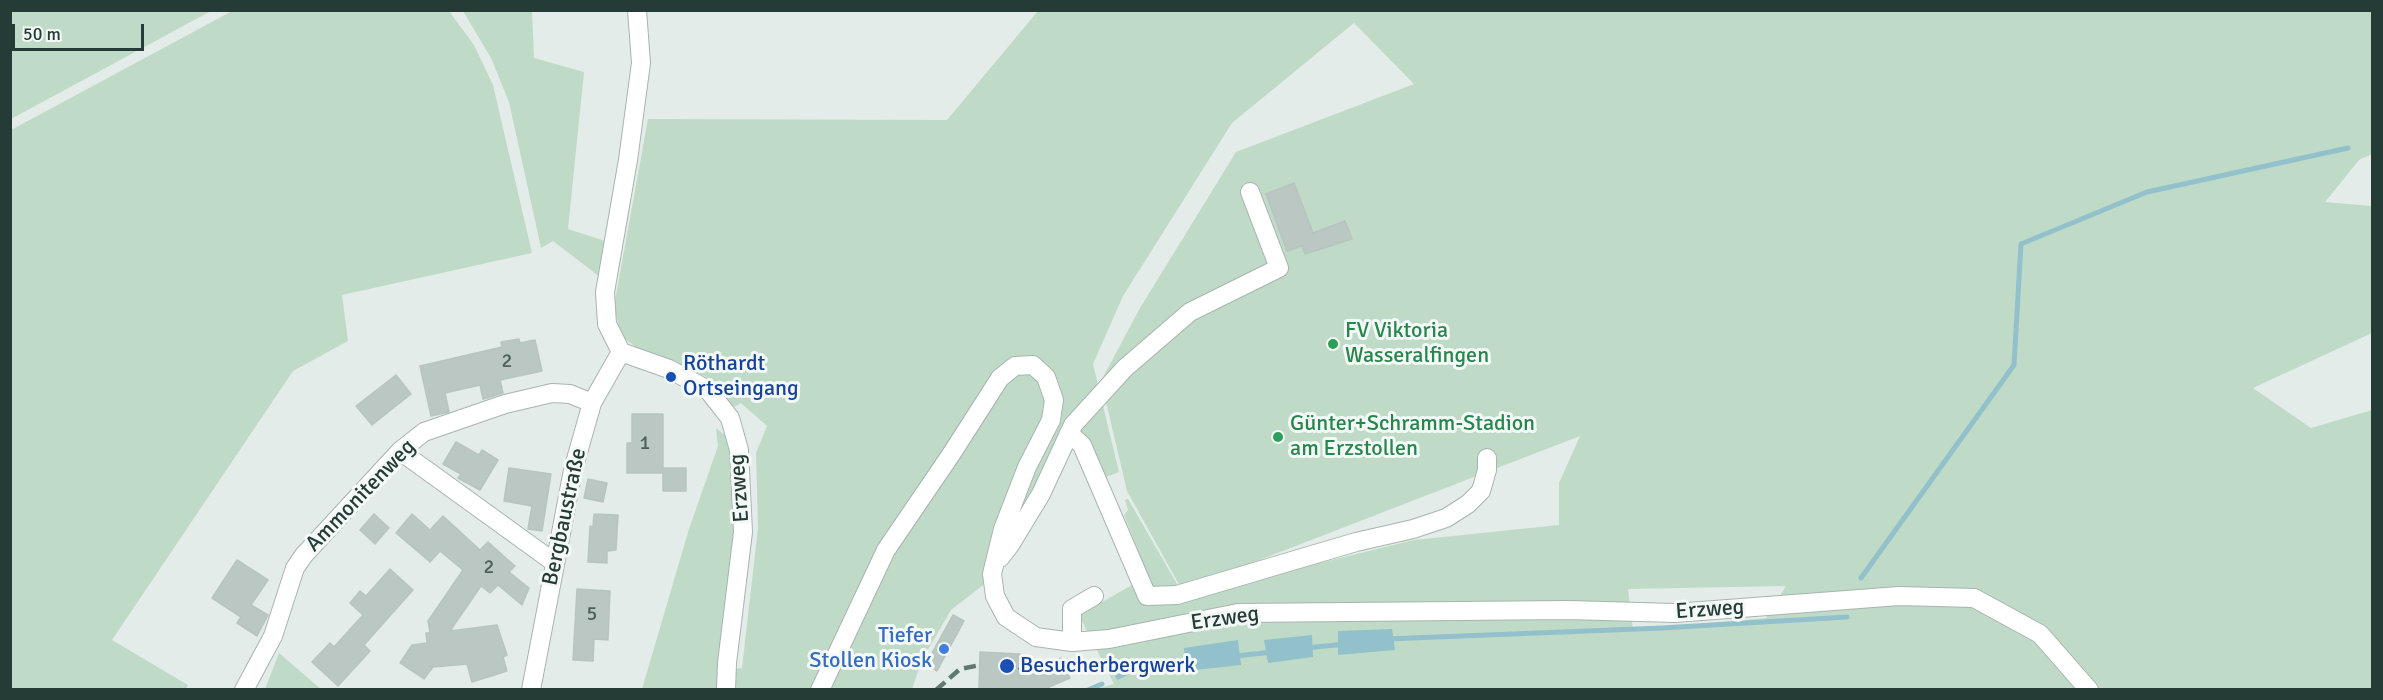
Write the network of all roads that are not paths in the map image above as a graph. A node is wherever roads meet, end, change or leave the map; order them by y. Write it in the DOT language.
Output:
graph roads {
  1 [pos="637,10"];
  2 [pos="1250,192"];
  3 [pos="621,352"];
  4 [pos="592,404"];
  5 [pos="1069,433"];
  6 [pos="400,451"];
  7 [pos="1487,458"];
  8 [pos="555,563"];
  9 [pos="995,564"];
  10 [pos="1094,596"];
  11 [pos="1072,642"];
  12 [pos="244,690"];
  13 [pos="531,690"];
  14 [pos="726,690"];
  15 [pos="820,690"];
  16 [pos="2089,690"];
  1 -- 3 [label="street"];
  2 -- 5 [label="street"];
  3 -- 4 [label="street, Bergbaustraße"];
  3 -- 14 [label="street, Erzweg"];
  4 -- 6 [label="street, Ammonitenweg"];
  4 -- 8 [label="street, Bergbaustraße"];
  5 -- 7 [label="street"];
  5 -- 9 [label="street"];
  6 -- 8 [label="street"];
  6 -- 12 [label="street, Ammonitenweg"];
  8 -- 13 [label="street, Bergbaustraße"];
  9 -- 11 [label="street, Erzweg"];
  9 -- 15 [label="street, Erzweg"];
  10 -- 11 [label="street"];
  11 -- 16 [label="street, Erzweg"];
}
